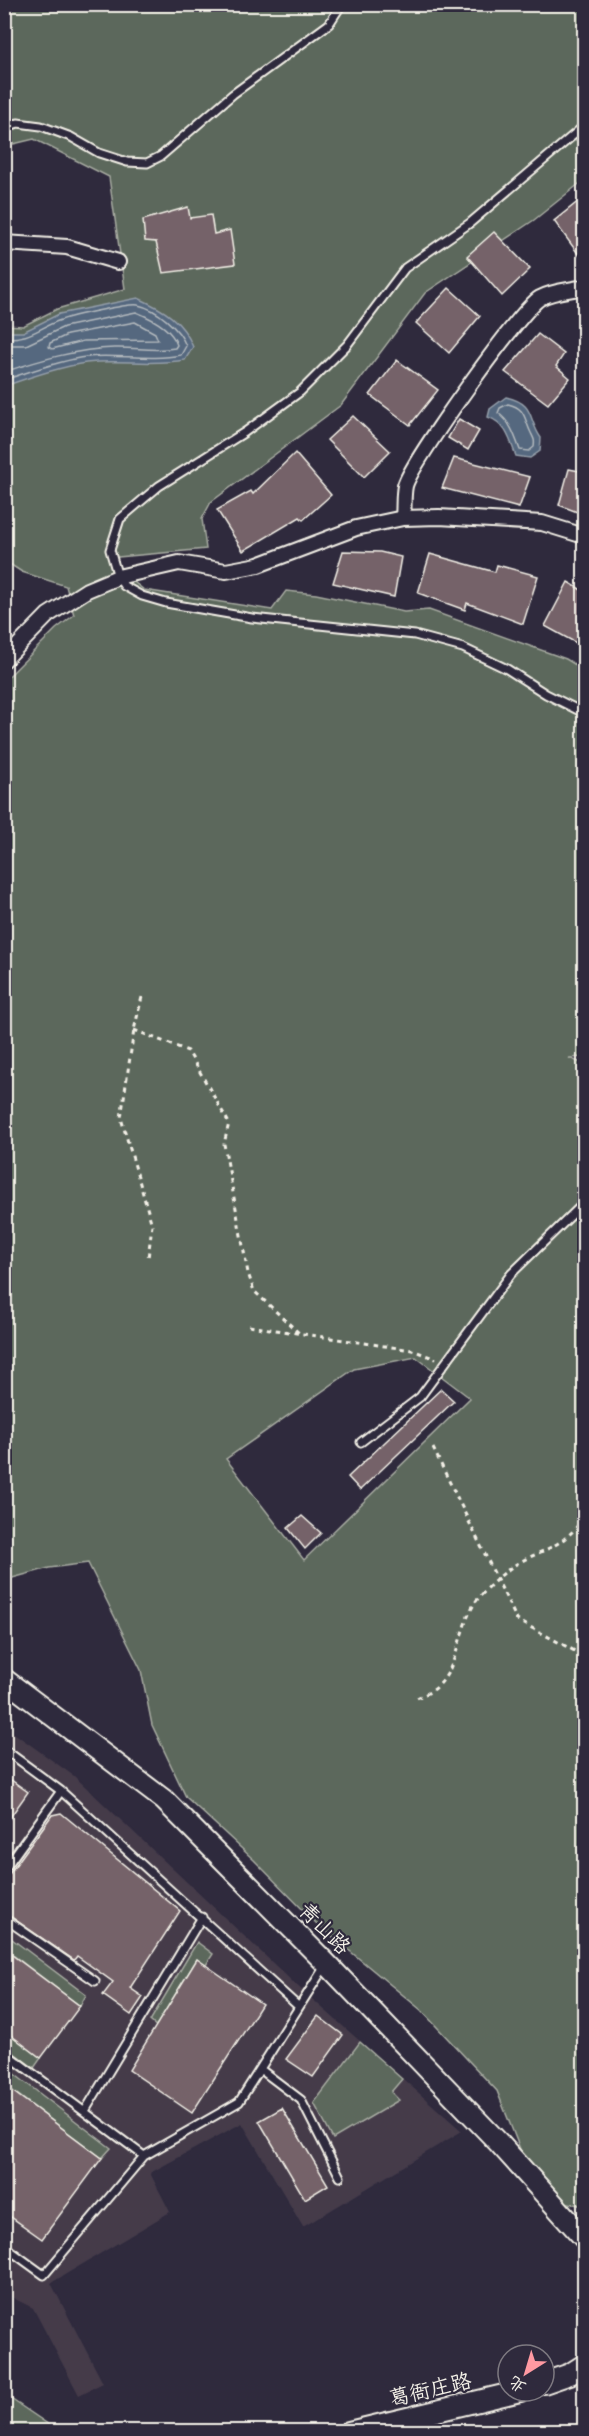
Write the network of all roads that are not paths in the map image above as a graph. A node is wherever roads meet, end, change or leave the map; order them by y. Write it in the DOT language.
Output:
graph roads {
  1 [pos="342,4"];
  2 [pos="585,126"];
  3 [pos="4,128"];
  4 [pos="4,243"];
  5 [pos="118,262"];
  6 [pos="585,287"];
  7 [pos="403,518"];
  8 [pos="585,536"];
  9 [pos="118,577"];
  10 [pos="4,660"];
  11 [pos="585,713"];
  12 [pos="585,1203"];
  13 [pos="361,1442"];
  14 [pos="4,1679"];
  15 [pos="4,1749"];
  16 [pos="61,1791"];
  17 [pos="4,1870"];
  18 [pos="4,1917"];
  19 [pos="202,1917"];
  20 [pos="326,1964"];
  21 [pos="95,1981"];
  22 [pos="299,2007"];
  23 [pos="4,2052"];
  24 [pos="260,2069"];
  25 [pos="85,2111"];
  26 [pos="144,2156"];
  27 [pos="340,2177"];
  28 [pos="585,2238"];
  29 [pos="4,2246"];
  30 [pos="585,2365"];
  31 [pos="556,2379"];
  32 [pos="496,2397"];
  33 [pos="349,2432"];
  1 -- 3 [label="lane"];
  2 -- 9 [label="lane"];
  4 -- 5 [label="street"];
  6 -- 7 [label="street"];
  7 -- 8 [label="street"];
  7 -- 9 [label="street"];
  9 -- 10 [label="street"];
  9 -- 11 [label="lane"];
  12 -- 13 [label="lane"];
  14 -- 20 [label="street, 青山路"];
  15 -- 16 [label="lane"];
  16 -- 17 [label="lane"];
  16 -- 19 [label="lane"];
  18 -- 21 [label="lane"];
  19 -- 22 [label="lane"];
  19 -- 25 [label="lane"];
  20 -- 22 [label="lane"];
  20 -- 28 [label="street, 青山路"];
  22 -- 24 [label="lane"];
  23 -- 25 [label="lane"];
  24 -- 26 [label="lane"];
  24 -- 27 [label="lane"];
  25 -- 26 [label="lane"];
  26 -- 29 [label="lane"];
  30 -- 31 [label="street"];
  32 -- 33 [label="street, 葛衙庄路"];
}
